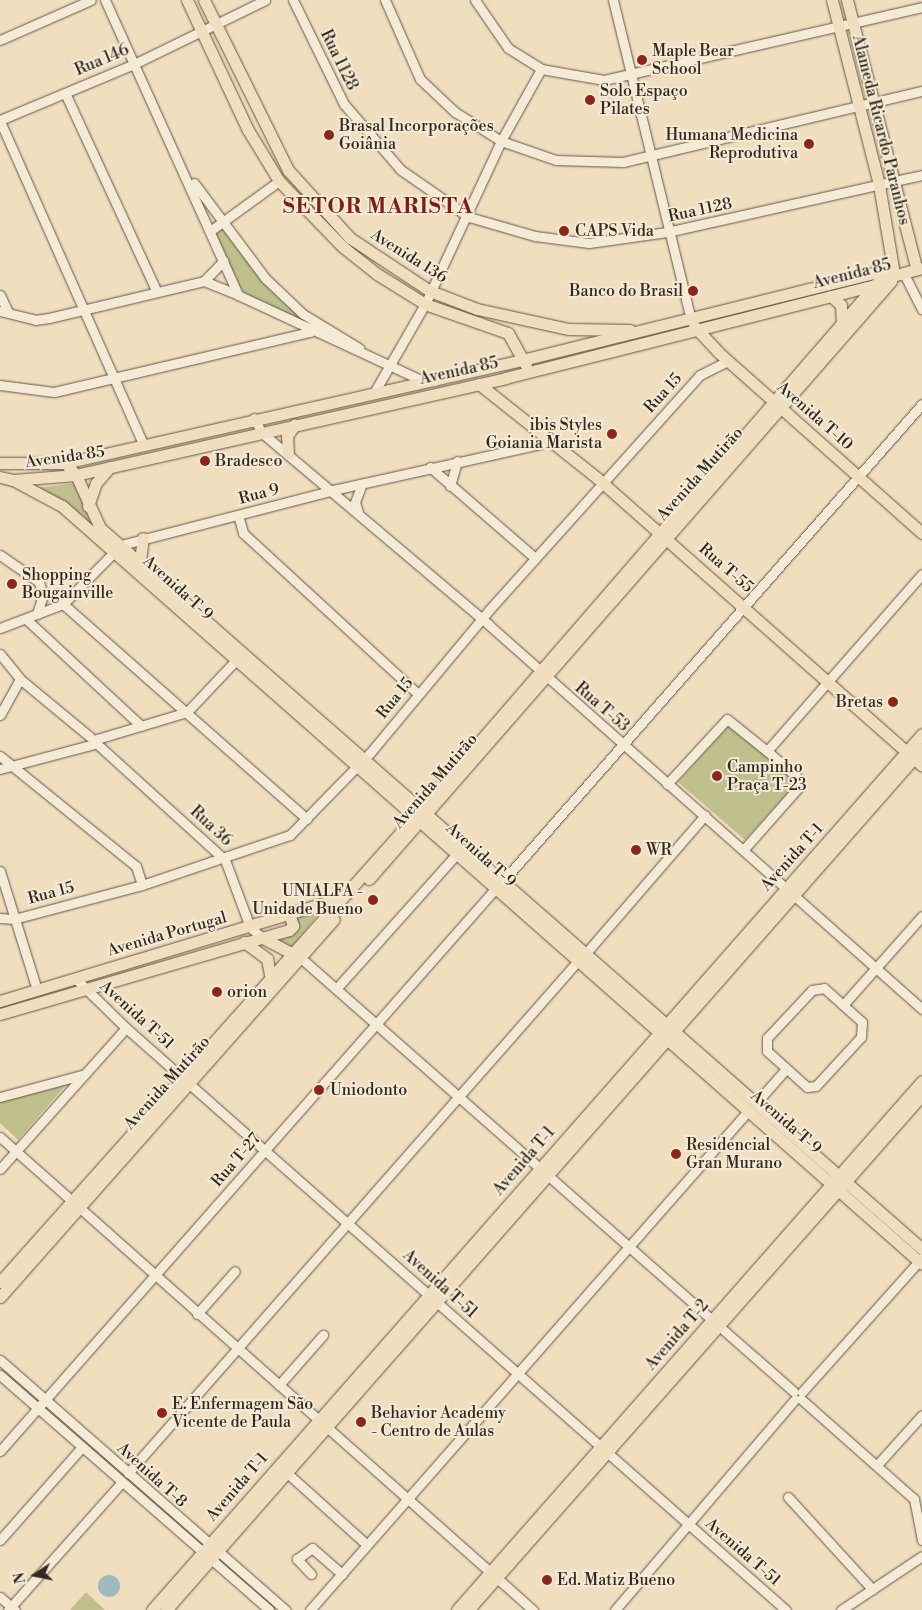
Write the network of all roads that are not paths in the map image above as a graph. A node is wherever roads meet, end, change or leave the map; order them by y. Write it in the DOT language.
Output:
graph roads {
  1 [pos="91,0"];
  2 [pos="105,0"];
  3 [pos="187,0"];
  4 [pos="204,0"];
  5 [pos="265,0"];
  6 [pos="294,0"];
  7 [pos="385,0"];
  8 [pos="475,0"];
  9 [pos="613,0"];
  10 [pos="832,0"];
  11 [pos="848,0"];
  12 [pos="922,7"];
  13 [pos="853,23"];
  14 [pos="215,24"];
  15 [pos="839,26"];
  16 [pos="200,30"];
  17 [pos="0,40"];
  18 [pos="134,64"];
  19 [pos="541,69"];
  20 [pos="631,76"];
  21 [pos="922,91"];
  22 [pos="65,93"];
  23 [pos="873,103"];
  24 [pos="860,106"];
  25 [pos="0,120"];
  26 [pos="501,141"];
  27 [pos="650,156"];
  28 [pos="184,169"];
  29 [pos="922,175"];
  30 [pos="279,181"];
  31 [pos="892,182"];
  32 [pos="880,185"];
  33 [pos="469,216"];
  34 [pos="222,222"];
  35 [pos="210,231"];
  36 [pos="667,232"];
  37 [pos="223,261"];
  38 [pos="920,264"];
  39 [pos="893,268"];
  40 [pos="922,274"];
  41 [pos="906,278"];
  42 [pos="204,281"];
  43 [pos="891,282"];
  44 [pos="875,285"];
  45 [pos="430,291"];
  46 [pos="157,292"];
  47 [pos="0,295"];
  48 [pos="238,295"];
  49 [pos="830,296"];
  50 [pos="426,304"];
  51 [pos="922,309"];
  52 [pos="87,310"];
  53 [pos="4,311"];
  54 [pos="691,320"];
  55 [pos="317,323"];
  56 [pos="842,323"];
  57 [pos="722,326"];
  58 [pos="310,332"];
  59 [pos="640,332"];
  60 [pos="698,332"];
  61 [pos="515,341"];
  62 [pos="718,352"];
  63 [pos="522,360"];
  64 [pos="728,361"];
  65 [pos="508,363"];
  66 [pos="392,368"];
  67 [pos="531,372"];
  68 [pos="116,378"];
  69 [pos="504,378"];
  70 [pos="425,382"];
  71 [pos="479,384"];
  72 [pos="0,385"];
  73 [pos="375,391"];
  74 [pos="505,400"];
  75 [pos="778,404"];
  76 [pos="922,404"];
  77 [pos="254,418"];
  78 [pos="295,424"];
  79 [pos="261,432"];
  80 [pos="550,438"];
  81 [pos="143,444"];
  82 [pos="288,454"];
  83 [pos="457,461"];
  84 [pos="0,463"];
  85 [pos="65,463"];
  86 [pos="110,467"];
  87 [pos="430,467"];
  88 [pos="76,475"];
  89 [pos="0,477"];
  90 [pos="857,478"];
  91 [pos="13,480"];
  92 [pos="602,483"];
  93 [pos="362,484"];
  94 [pos="450,486"];
  95 [pos="333,490"];
  96 [pos="88,506"];
  97 [pos="358,512"];
  98 [pos="238,515"];
  99 [pos="922,533"];
  100 [pos="662,535"];
  101 [pos="143,538"];
  102 [pos="117,548"];
  103 [pos="0,555"];
  104 [pos="535,558"];
  105 [pos="140,561"];
  106 [pos="922,574"];
  107 [pos="64,604"];
  108 [pos="745,606"];
  109 [pos="36,614"];
  110 [pos="26,619"];
  111 [pos="482,619"];
  112 [pos="0,628"];
  113 [pos="0,654"];
  114 [pos="235,661"];
  115 [pos="541,674"];
  116 [pos="20,679"];
  117 [pos="827,682"];
  118 [pos="417,694"];
  119 [pos="170,697"];
  120 [pos="187,712"];
  121 [pos="0,715"];
  122 [pos="174,716"];
  123 [pos="141,726"];
  124 [pos="922,734"];
  125 [pos="94,740"];
  126 [pos="621,743"];
  127 [pos="922,749"];
  128 [pos="767,751"];
  129 [pos="914,759"];
  130 [pos="360,763"];
  131 [pos="5,764"];
  132 [pos="667,784"];
  133 [pos="705,815"];
  134 [pos="421,816"];
  135 [pos="307,819"];
  136 [pos="744,850"];
  137 [pos="456,855"];
  138 [pos="225,860"];
  139 [pos="0,871"];
  140 [pos="142,885"];
  141 [pos="499,885"];
  142 [pos="789,892"];
  143 [pos="342,898"];
  144 [pos="289,914"];
  145 [pos="922,916"];
  146 [pos="0,918"];
  147 [pos="14,919"];
  148 [pos="250,927"];
  149 [pos="261,938"];
  150 [pos="244,942"];
  151 [pos="586,953"];
  152 [pos="298,956"];
  153 [pos="577,962"];
  154 [pos="876,969"];
  155 [pos="75,978"];
  156 [pos="270,980"];
  157 [pos="84,988"];
  158 [pos="336,989"];
  159 [pos="37,990"];
  160 [pos="0,1001"];
  161 [pos="843,1005"];
  162 [pos="922,1009"];
  163 [pos="0,1014"];
  164 [pos="376,1024"];
  165 [pos="126,1028"];
  166 [pos="666,1032"];
  167 [pos="786,1069"];
  168 [pos="86,1074"];
  169 [pos="186,1078"];
  170 [pos="922,1081"];
  171 [pos="922,1095"];
  172 [pos="0,1097"];
  173 [pos="459,1097"];
  174 [pos="752,1107"];
  175 [pos="0,1137"];
  176 [pos="266,1150"];
  177 [pos="15,1152"];
  178 [pos="0,1169"];
  179 [pos="544,1171"];
  180 [pos="838,1182"];
  181 [pos="74,1205"];
  182 [pos="348,1223"];
  183 [pos="629,1247"];
  184 [pos="922,1249"];
  185 [pos="921,1261"];
  186 [pos="235,1271"];
  187 [pos="154,1277"];
  188 [pos="0,1282"];
  189 [pos="0,1297"];
  190 [pos="432,1297"];
  191 [pos="197,1314"];
  192 [pos="716,1322"];
  193 [pos="323,1335"];
  194 [pos="238,1349"];
  195 [pos="0,1360"];
  196 [pos="518,1373"];
  197 [pos="0,1375"];
  198 [pos="279,1385"];
  199 [pos="798,1395"];
  200 [pos="45,1400"];
  201 [pos="38,1408"];
  202 [pos="922,1415"];
  203 [pos="321,1423"];
  204 [pos="82,1447"];
  205 [pos="604,1449"];
  206 [pos="0,1451"];
  207 [pos="876,1464"];
  208 [pos="286,1472"];
  209 [pos="128,1474"];
  210 [pos="122,1482"];
  211 [pos="788,1497"];
  212 [pos="408,1498"];
  213 [pos="918,1499"];
  214 [pos="690,1525"];
  215 [pos="0,1540"];
  216 [pos="922,1540"];
  217 [pos="367,1544"];
  218 [pos="210,1552"];
  219 [pos="922,1556"];
  220 [pos="310,1574"];
  221 [pos="342,1574"];
  222 [pos="494,1574"];
  223 [pos="872,1589"];
  224 [pos="0,1597"];
  225 [pos="11,1609"];
  226 [pos="152,1610"];
  227 [pos="166,1610"];
  228 [pos="269,1610"];
  229 [pos="286,1610"];
  230 [pos="310,1610"];
  231 [pos="457,1610"];
  232 [pos="468,1610"];
  233 [pos="533,1610"];
  234 [pos="615,1610"];
  235 [pos="786,1610"];
  236 [pos="841,1610"];
  1 -- 17 [label="street"];
  2 -- 18 [label="street"];
  3 -- 16 [label="main road, Avenida 136"];
  4 -- 14 [label="main road, Avenida 136"];
  5 -- 14 [label="street, Rua 146"];
  6 -- 33 [label="street, Rua 1128"];
  7 -- 26 [label="street"];
  8 -- 19 [label="street"];
  9 -- 20 [label="street"];
  10 -- 15 [label="main road, Alameda Ricardo Paranhos"];
  11 -- 13 [label="main road, Alameda Ricardo Paranhos"];
  12 -- 13 [label="street"];
  13 -- 15 [label="street"];
  13 -- 23 [label="main road, Alameda Ricardo Paranhos"];
  14 -- 16 [label="street, Rua 146"];
  14 -- 45 [label="main road, Avenida 136"];
  15 -- 20 [label="street"];
  15 -- 24 [label="main road, Alameda Ricardo Paranhos"];
  16 -- 18 [label="street, Rua 146"];
  16 -- 30 [label="main road, Avenida 136"];
  18 -- 22 [label="street, Rua 146"];
  18 -- 28 [label="street"];
  19 -- 20 [label="street"];
  19 -- 26 [label="street"];
  20 -- 27 [label="street"];
  21 -- 23 [label="street"];
  22 -- 25 [label="street, Rua 146"];
  22 -- 46 [label="street"];
  23 -- 24 [label="street"];
  23 -- 31 [label="main road, Alameda Ricardo Paranhos"];
  24 -- 27 [label="street"];
  24 -- 32 [label="main road, Alameda Ricardo Paranhos"];
  25 -- 52 [label="street"];
  26 -- 27 [label="street"];
  26 -- 33 [label="street"];
  27 -- 36 [label="street"];
  28 -- 34 [label="street"];
  28 -- 35 [label="street"];
  29 -- 31 [label="street, Rua 1128"];
  30 -- 34 [label="street"];
  30 -- 50 [label="main road, Avenida 136"];
  31 -- 32 [label="street, Rua 1128"];
  31 -- 38 [label="main road, Alameda Ricardo Paranhos"];
  32 -- 36 [label="street, Rua 1128"];
  32 -- 39 [label="main road, Alameda Ricardo Paranhos"];
  33 -- 36 [label="street, Rua 1128"];
  33 -- 45 [label="street"];
  34 -- 35 [label="street"];
  34 -- 55 [label="street"];
  35 -- 37 [label="street"];
  36 -- 54 [label="street"];
  37 -- 42 [label="street"];
  37 -- 48 [label="street"];
  38 -- 39 [label="main road, Avenida 85"];
  38 -- 44 [label="main road"];
  39 -- 54 [label="main road, Avenida 85"];
  40 -- 41 [label="main road, Avenida 85"];
  41 -- 43 [label="main road, Avenida 85"];
  41 -- 51 [label="street"];
  42 -- 46 [label="street"];
  42 -- 48 [label="street"];
  43 -- 44 [label="main road, Avenida 85"];
  43 -- 75 [label="main road, Avenida Mutirão"];
  44 -- 49 [label="main road, Avenida 85"];
  44 -- 56 [label="main road, Avenida Mutirão"];
  45 -- 50 [label="street"];
  45 -- 59 [label="main road, Avenida 136"];
  46 -- 52 [label="street"];
  47 -- 53 [label="street"];
  48 -- 58 [label="street"];
  49 -- 56 [label="main road"];
  49 -- 57 [label="main road, Avenida 85"];
  50 -- 61 [label="main road, Avenida 136"];
  50 -- 66 [label="street"];
  52 -- 53 [label="street"];
  52 -- 68 [label="street"];
  54 -- 59 [label="main road, Avenida 85"];
  54 -- 60 [label="main road, Avenida T-10"];
  55 -- 58 [label="street"];
  55 -- 66 [label="street"];
  56 -- 75 [label="main road, Avenida Mutirão"];
  57 -- 60 [label="main road, Avenida 85"];
  57 -- 62 [label="main road"];
  58 -- 66 [label="street"];
  58 -- 68 [label="street"];
  59 -- 63 [label="main road, Avenida 85"];
  60 -- 62 [label="main road, Avenida T-10"];
  60 -- 67 [label="main road, Avenida 85"];
  61 -- 63 [label="main road"];
  61 -- 65 [label="main road"];
  62 -- 64 [label="main road, Avenida T-10"];
  63 -- 65 [label="main road, Avenida 85"];
  63 -- 67 [label="main road"];
  64 -- 75 [label="main road, Avenida T-10"];
  64 -- 92 [label="street, Rua 15"];
  65 -- 69 [label="main road"];
  65 -- 70 [label="main road, Avenida 85"];
  66 -- 70 [label="street"];
  66 -- 73 [label="street"];
  67 -- 69 [label="main road, Avenida 85"];
  68 -- 72 [label="street"];
  68 -- 81 [label="street"];
  69 -- 71 [label="main road, Avenida 85"];
  69 -- 74 [label="main road"];
  70 -- 73 [label="main road, Avenida 85"];
  71 -- 74 [label="main road, Rua T-55"];
  71 -- 78 [label="main road, Avenida 85"];
  73 -- 77 [label="main road, Avenida 85"];
  74 -- 80 [label="main road, Rua T-55"];
  75 -- 90 [label="main road, Avenida T-10"];
  75 -- 100 [label="main road, Avenida Mutirão"];
  76 -- 90 [label="street, Rua T-27"];
  77 -- 79 [label="street"];
  77 -- 81 [label="main road, Avenida 85"];
  78 -- 79 [label="main road, Avenida 85"];
  78 -- 82 [label="main road"];
  79 -- 82 [label="street, Rua T-53"];
  79 -- 86 [label="main road, Avenida 85"];
  80 -- 83 [label="street, Rua 9"];
  80 -- 92 [label="main road, Rua T-55"];
  81 -- 85 [label="main road, Avenida 85"];
  82 -- 95 [label="street, Rua T-53"];
  83 -- 87 [label="street, Rua 9"];
  83 -- 94 [label="street"];
  84 -- 85 [label="main road, Avenida 85"];
  85 -- 88 [label="main road, Avenida T-9"];
  86 -- 88 [label="main road, Avenida 85"];
  86 -- 96 [label="main road"];
  87 -- 93 [label="street, Rua 9"];
  87 -- 94 [label="street"];
  88 -- 91 [label="main road, Avenida 85"];
  88 -- 96 [label="main road, Avenida T-9"];
  89 -- 91 [label="main road, Avenida 85"];
  90 -- 99 [label="main road, Avenida T-10"];
  90 -- 108 [label="street, Rua T-27"];
  91 -- 102 [label="main road, Avenida T-9"];
  92 -- 100 [label="main road, Rua T-55"];
  92 -- 104 [label="street, Rua 15"];
  93 -- 95 [label="street, Rua 9"];
  93 -- 97 [label="street"];
  94 -- 104 [label="street"];
  95 -- 97 [label="street, Rua T-53"];
  95 -- 98 [label="street, Rua 9"];
  96 -- 102 [label="main road, Avenida T-9"];
  97 -- 111 [label="street, Rua T-53"];
  98 -- 101 [label="street, Rua 9"];
  98 -- 118 [label="street"];
  100 -- 108 [label="main road, Rua T-55"];
  100 -- 115 [label="main road, Avenida Mutirão"];
  101 -- 102 [label="street, Rua 9"];
  101 -- 105 [label="main road"];
  102 -- 105 [label="main road, Avenida T-9"];
  102 -- 107 [label="street"];
  102 -- 114 [label="main road, Avenida T-9"];
  103 -- 109 [label="street"];
  104 -- 111 [label="street, Rua 15"];
  105 -- 130 [label="main road, Avenida T-9"];
  106 -- 117 [label="street"];
  107 -- 109 [label="street"];
  107 -- 119 [label="street"];
  108 -- 117 [label="main road, Rua T-55"];
  108 -- 126 [label="street, Rua T-27"];
  109 -- 110 [label="street"];
  110 -- 112 [label="street"];
  110 -- 123 [label="street"];
  111 -- 115 [label="street, Rua T-53"];
  111 -- 118 [label="street, Rua 15"];
  113 -- 116 [label="street, Rua 36"];
  114 -- 120 [label="street"];
  114 -- 130 [label="main road, Avenida T-9"];
  115 -- 126 [label="street, Rua T-53"];
  115 -- 134 [label="main road, Avenida Mutirão"];
  116 -- 121 [label="street"];
  116 -- 125 [label="street, Rua 36"];
  117 -- 128 [label="street"];
  117 -- 129 [label="main road, Rua T-55"];
  118 -- 130 [label="street, Rua 15"];
  119 -- 120 [label="street"];
  119 -- 122 [label="street"];
  120 -- 122 [label="street"];
  120 -- 135 [label="street"];
  122 -- 123 [label="street"];
  123 -- 125 [label="street"];
  124 -- 129 [label="main road, Avenida T-1"];
  125 -- 131 [label="street"];
  125 -- 138 [label="street, Rua 36"];
  126 -- 132 [label="street, Rua T-53"];
  126 -- 141 [label="street, Rua T-27"];
  127 -- 129 [label="main road, Avenida T-1"];
  128 -- 132 [label="street"];
  128 -- 136 [label="street"];
  129 -- 142 [label="main road, Avenida T-1"];
  130 -- 134 [label="main road, Avenida T-9"];
  130 -- 135 [label="street, Rua 15"];
  131 -- 140 [label="street"];
  132 -- 133 [label="street, Rua T-53"];
  133 -- 136 [label="street, Rua T-53"];
  133 -- 151 [label="street"];
  134 -- 137 [label="main road, Avenida T-9"];
  134 -- 141 [label="main road, Avenida T-9"];
  134 -- 143 [label="main road, Avenida Mutirão"];
  134 -- 152 [label="main road, Avenida Mutirão"];
  135 -- 138 [label="street, Rua 15"];
  136 -- 142 [label="street, Rua T-53"];
  137 -- 141 [label="main road, Avenida T-9"];
  137 -- 158 [label="street"];
  138 -- 140 [label="street, Rua 15"];
  138 -- 148 [label="street, Rua 36"];
  139 -- 147 [label="street"];
  140 -- 147 [label="street, Rua 15"];
  141 -- 151 [label="main road, Avenida T-9"];
  141 -- 153 [label="main road, Avenida T-9"];
  141 -- 164 [label="street, Rua T-27"];
  142 -- 154 [label="street, Rua T-53"];
  142 -- 166 [label="main road, Avenida T-1"];
  143 -- 144 [label="main road, Avenida Portugal"];
  143 -- 152 [label="main road, Avenida Mutirão"];
  144 -- 148 [label="main road, Avenida Portugal"];
  144 -- 149 [label="main road, Avenida Portugal"];
  145 -- 154 [label="street"];
  146 -- 147 [label="street, Rua 15"];
  147 -- 159 [label="street"];
  148 -- 149 [label="street, Rua 36"];
  148 -- 155 [label="main road, Avenida Portugal"];
  149 -- 150 [label="main road, Avenida Portugal"];
  149 -- 152 [label="main road, Rua 36"];
  150 -- 156 [label="main road"];
  150 -- 157 [label="main road, Avenida Portugal"];
  151 -- 166 [label="main road, Avenida T-9"];
  152 -- 156 [label="main road, Avenida Mutirão"];
  152 -- 158 [label="street"];
  152 -- 169 [label="main road, Avenida Mutirão"];
  153 -- 166 [label="main road, Avenida T-9"];
  153 -- 173 [label="street"];
  154 -- 161 [label="street"];
  154 -- 162 [label="street, Rua T-53"];
  155 -- 157 [label="street, Avenida T-51"];
  155 -- 159 [label="main road, Avenida Portugal"];
  156 -- 169 [label="main road, Avenida Mutirão"];
  157 -- 163 [label="main road, Avenida Portugal"];
  157 -- 165 [label="street, Avenida T-51"];
  158 -- 164 [label="street"];
  159 -- 160 [label="main road, Avenida Portugal"];
  161 -- 167 [label="street"];
  161 -- 167 [label="street"];
  164 -- 173 [label="street"];
  164 -- 176 [label="street, Rua T-27"];
  165 -- 168 [label="street"];
  165 -- 169 [label="street, Avenida T-51"];
  166 -- 174 [label="main road, Avenida T-9"];
  166 -- 179 [label="main road, Avenida T-1"];
  167 -- 174 [label="street"];
  168 -- 172 [label="street"];
  168 -- 177 [label="street"];
  169 -- 176 [label="street, Avenida T-51"];
  169 -- 181 [label="main road, Avenida Mutirão"];
  170 -- 180 [label="main road, Avenida T-2"];
  171 -- 180 [label="main road, Avenida T-2"];
  173 -- 179 [label="street"];
  173 -- 182 [label="street"];
  174 -- 180 [label="main road, Avenida T-9"];
  174 -- 183 [label="street"];
  175 -- 177 [label="street"];
  176 -- 182 [label="street, Avenida T-51"];
  176 -- 187 [label="street, Rua T-27"];
  177 -- 178 [label="street"];
  177 -- 181 [label="street"];
  179 -- 183 [label="street"];
  179 -- 190 [label="main road, Avenida T-1"];
  180 -- 184 [label="main road, Avenida T-9"];
  180 -- 185 [label="main road, Avenida T-9"];
  180 -- 192 [label="main road, Avenida T-2"];
  181 -- 187 [label="street"];
  181 -- 188 [label="main road, Avenida Mutirão"];
  181 -- 189 [label="main road, Avenida Mutirão"];
  182 -- 190 [label="street, Avenida T-51"];
  182 -- 194 [label="street"];
  183 -- 192 [label="street"];
  183 -- 196 [label="street"];
  185 -- 199 [label="street"];
  186 -- 191 [label="street"];
  187 -- 191 [label="street"];
  187 -- 200 [label="street, Rua T-27"];
  190 -- 196 [label="street, Avenida T-51"];
  190 -- 203 [label="main road, Avenida T-1"];
  191 -- 194 [label="street"];
  192 -- 199 [label="street"];
  192 -- 205 [label="main road, Avenida T-2"];
  193 -- 198 [label="street"];
  194 -- 198 [label="street"];
  194 -- 209 [label="street"];
  195 -- 200 [label="street, Avenida T-8"];
  196 -- 205 [label="street, Avenida T-51"];
  196 -- 212 [label="street"];
  197 -- 201 [label="street, Avenida T-8"];
  198 -- 203 [label="street"];
  199 -- 207 [label="street"];
  199 -- 214 [label="street"];
  200 -- 201 [label="street, Rua T-27"];
  200 -- 209 [label="street, Avenida T-8"];
  201 -- 204 [label="street, Avenida T-8"];
  201 -- 206 [label="street, Rua T-27"];
  202 -- 207 [label="street"];
  203 -- 208 [label="main road, Avenida T-1"];
  203 -- 212 [label="street"];
  203 -- 218 [label="main road, Avenida T-1"];
  204 -- 210 [label="street, Avenida T-8"];
  204 -- 215 [label="street"];
  205 -- 214 [label="street, Avenida T-51"];
  205 -- 222 [label="main road, Avenida T-2"];
  207 -- 213 [label="street"];
  208 -- 217 [label="street"];
  208 -- 218 [label="main road, Avenida T-1"];
  209 -- 218 [label="street, Avenida T-8"];
  210 -- 218 [label="street, Avenida T-8"];
  210 -- 225 [label="street"];
  211 -- 223 [label="street"];
  212 -- 217 [label="street"];
  212 -- 222 [label="street"];
  213 -- 216 [label="street"];
  214 -- 234 [label="street"];
  214 -- 235 [label="street, Avenida T-51"];
  217 -- 221 [label="street"];
  218 -- 226 [label="main road, Avenida T-1"];
  218 -- 227 [label="main road, Avenida T-1"];
  218 -- 228 [label="street, Avenida T-8"];
  218 -- 229 [label="street, Avenida T-8"];
  219 -- 223 [label="street"];
  220 -- 221 [label="street"];
  221 -- 230 [label="street"];
  222 -- 231 [label="main road, Avenida T-2"];
  222 -- 232 [label="main road, Avenida T-2"];
  222 -- 233 [label="street"];
  223 -- 236 [label="street"];
  224 -- 225 [label="street"];
}
